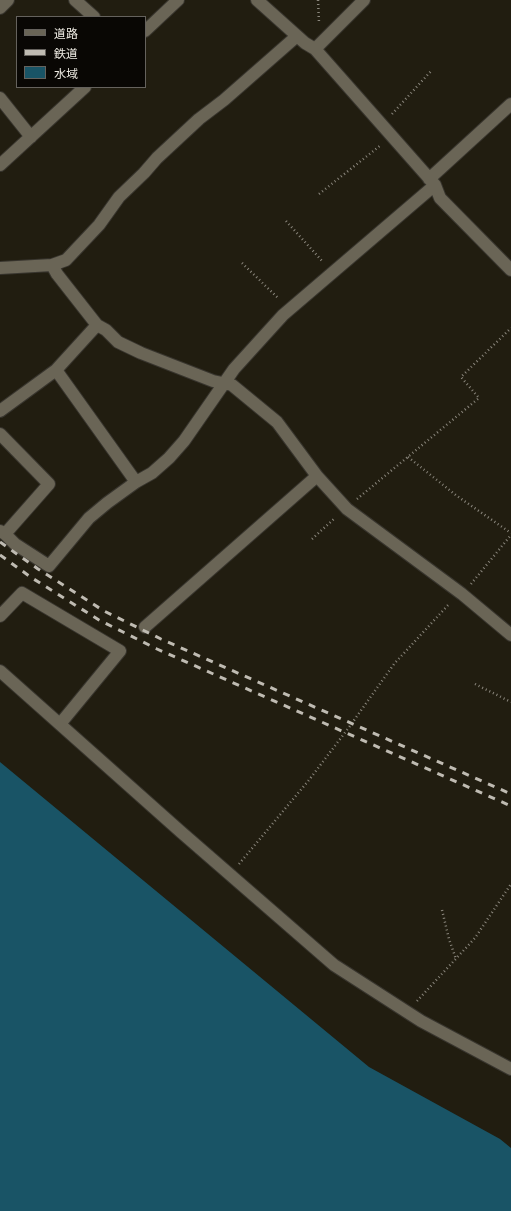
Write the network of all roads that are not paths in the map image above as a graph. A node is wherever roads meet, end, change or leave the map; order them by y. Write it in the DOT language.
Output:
graph roads {
  1 [pos="8,0"];
  2 [pos="75,0"];
  3 [pos="178,0"];
  4 [pos="257,0"];
  5 [pos="364,0"];
  6 [pos="0,8"];
  7 [pos="93,16"];
  8 [pos="146,30"];
  9 [pos="297,36"];
  10 [pos="315,49"];
  11 [pos="84,88"];
  12 [pos="0,98"];
  13 [pos="511,104"];
  14 [pos="31,137"];
  15 [pos="0,165"];
  16 [pos="432,182"];
  17 [pos="52,265"];
  18 [pos="0,268"];
  19 [pos="511,270"];
  20 [pos="98,325"];
  21 [pos="56,370"];
  22 [pos="224,383"];
  23 [pos="0,411"];
  24 [pos="0,434"];
  25 [pos="317,476"];
  26 [pos="136,482"];
  27 [pos="3,532"];
  28 [pos="0,616"];
  29 [pos="145,627"];
  30 [pos="511,635"];
  31 [pos="0,671"];
  32 [pos="60,724"];
  33 [pos="511,1069"];
  1 -- 6 [label="street"];
  2 -- 7 [label="street"];
  3 -- 8 [label="street"];
  4 -- 9 [label="street"];
  5 -- 10 [label="street"];
  9 -- 10 [label="street"];
  9 -- 17 [label="street"];
  10 -- 16 [label="street"];
  11 -- 14 [label="street"];
  12 -- 14 [label="street"];
  13 -- 16 [label="street"];
  14 -- 15 [label="street"];
  16 -- 19 [label="street"];
  16 -- 22 [label="street"];
  17 -- 18 [label="street"];
  17 -- 20 [label="street"];
  20 -- 21 [label="street"];
  20 -- 22 [label="street"];
  21 -- 23 [label="street"];
  21 -- 26 [label="street"];
  22 -- 25 [label="street"];
  22 -- 26 [label="street"];
  24 -- 27 [label="street"];
  25 -- 29 [label="street"];
  25 -- 30 [label="street"];
  26 -- 27 [label="street"];
  28 -- 32 [label="street"];
  31 -- 32 [label="street"];
  32 -- 33 [label="street"];
}
